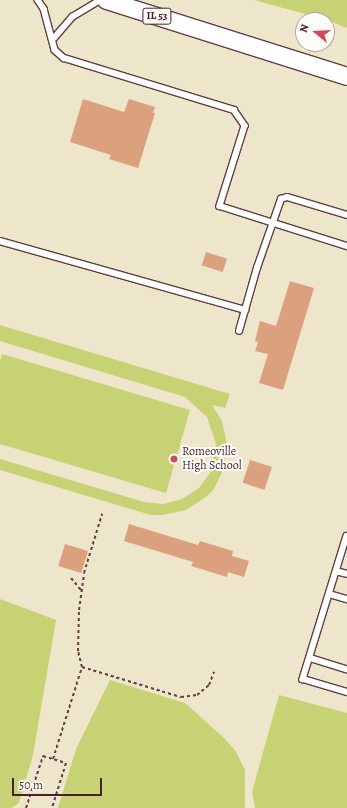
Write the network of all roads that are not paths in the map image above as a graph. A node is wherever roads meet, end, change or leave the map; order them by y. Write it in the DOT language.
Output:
graph roads {
  1 [pos="38,0"];
  2 [pos="100,0"];
  3 [pos="106,0"];
  4 [pos="54,38"];
  5 [pos="347,76"];
  6 [pos="347,215"];
  7 [pos="272,223"];
  8 [pos="0,241"];
  9 [pos="347,246"];
  10 [pos="245,310"];
  11 [pos="239,331"];
  12 [pos="347,536"];
  13 [pos="336,572"];
  14 [pos="347,574"];
  15 [pos="329,594"];
  16 [pos="347,599"];
  17 [pos="310,658"];
  18 [pos="347,669"];
  19 [pos="347,692"];
  1 -- 4 [label="lane"];
  2 -- 4 [label="lane"];
  3 -- 5 [label="main road, IL 53"];
  4 -- 7 [label="lane"];
  6 -- 7 [label="lane"];
  7 -- 9 [label="lane"];
  7 -- 10 [label="lane"];
  8 -- 10 [label="lane"];
  10 -- 11 [label="lane"];
  12 -- 13 [label="lane"];
  13 -- 14 [label="lane"];
  13 -- 15 [label="lane"];
  15 -- 16 [label="lane"];
  15 -- 17 [label="lane"];
  17 -- 18 [label="lane"];
  17 -- 19 [label="lane"];
}
